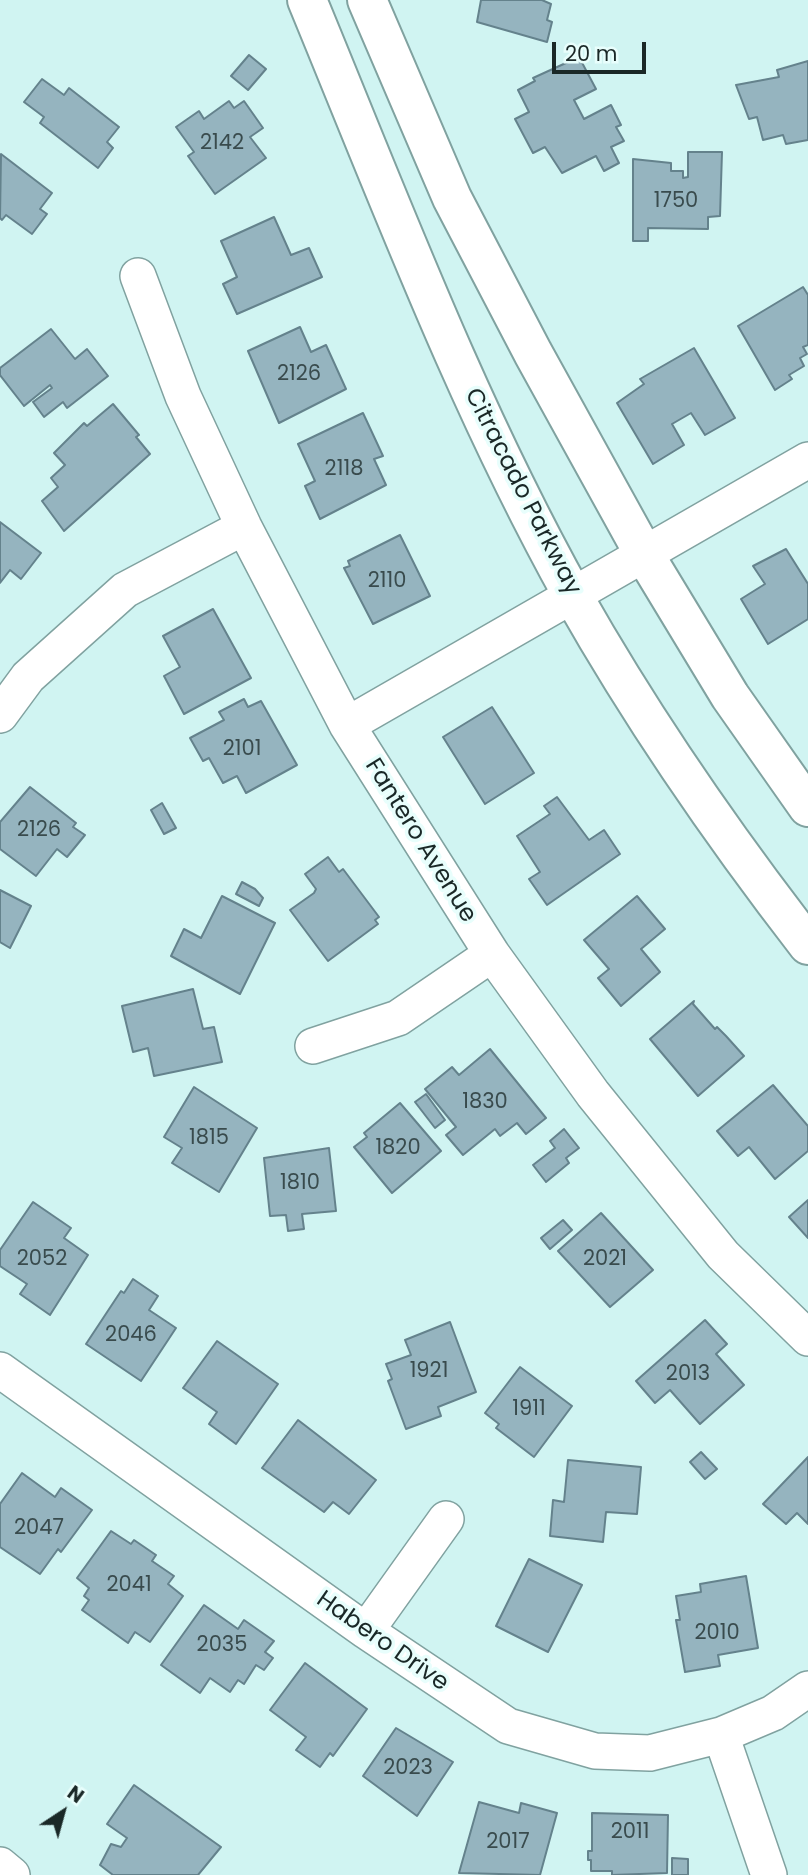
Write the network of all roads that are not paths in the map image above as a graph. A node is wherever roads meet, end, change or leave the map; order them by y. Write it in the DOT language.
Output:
graph roads {
  1 [pos="307,0"];
  2 [pos="367,0"];
  3 [pos="138,276"];
  4 [pos="808,460"];
  5 [pos="244,527"];
  6 [pos="644,554"];
  7 [pos="573,595"];
  8 [pos="0,715"];
  9 [pos="347,725"];
  10 [pos="808,807"];
  11 [pos="808,945"];
  12 [pos="492,954"];
  13 [pos="313,1046"];
  14 [pos="808,1338"];
  15 [pos="0,1370"];
  16 [pos="446,1519"];
  17 [pos="366,1631"];
  18 [pos="808,1689"];
  19 [pos="721,1735"];
  20 [pos="0,1865"];
  21 [pos="12,1875"];
  22 [pos="769,1875"];
  1 -- 7 [label="street, Citracado Parkway"];
  2 -- 6 [label="street"];
  3 -- 5 [label="street, Fantero Avenue"];
  4 -- 6 [label="street"];
  5 -- 8 [label="street"];
  5 -- 9 [label="street, Fantero Avenue"];
  6 -- 7 [label="street"];
  6 -- 10 [label="street"];
  7 -- 9 [label="street"];
  7 -- 11 [label="street, Citracado Parkway"];
  9 -- 12 [label="street, Fantero Avenue"];
  12 -- 13 [label="street"];
  12 -- 14 [label="street, Fantero Avenue"];
  15 -- 17 [label="street, Habero Drive"];
  16 -- 17 [label="street"];
  17 -- 19 [label="street, Habero Drive"];
  18 -- 19 [label="street, Habero Drive"];
  19 -- 22 [label="street"];
  20 -- 21 [label="street"];
}
